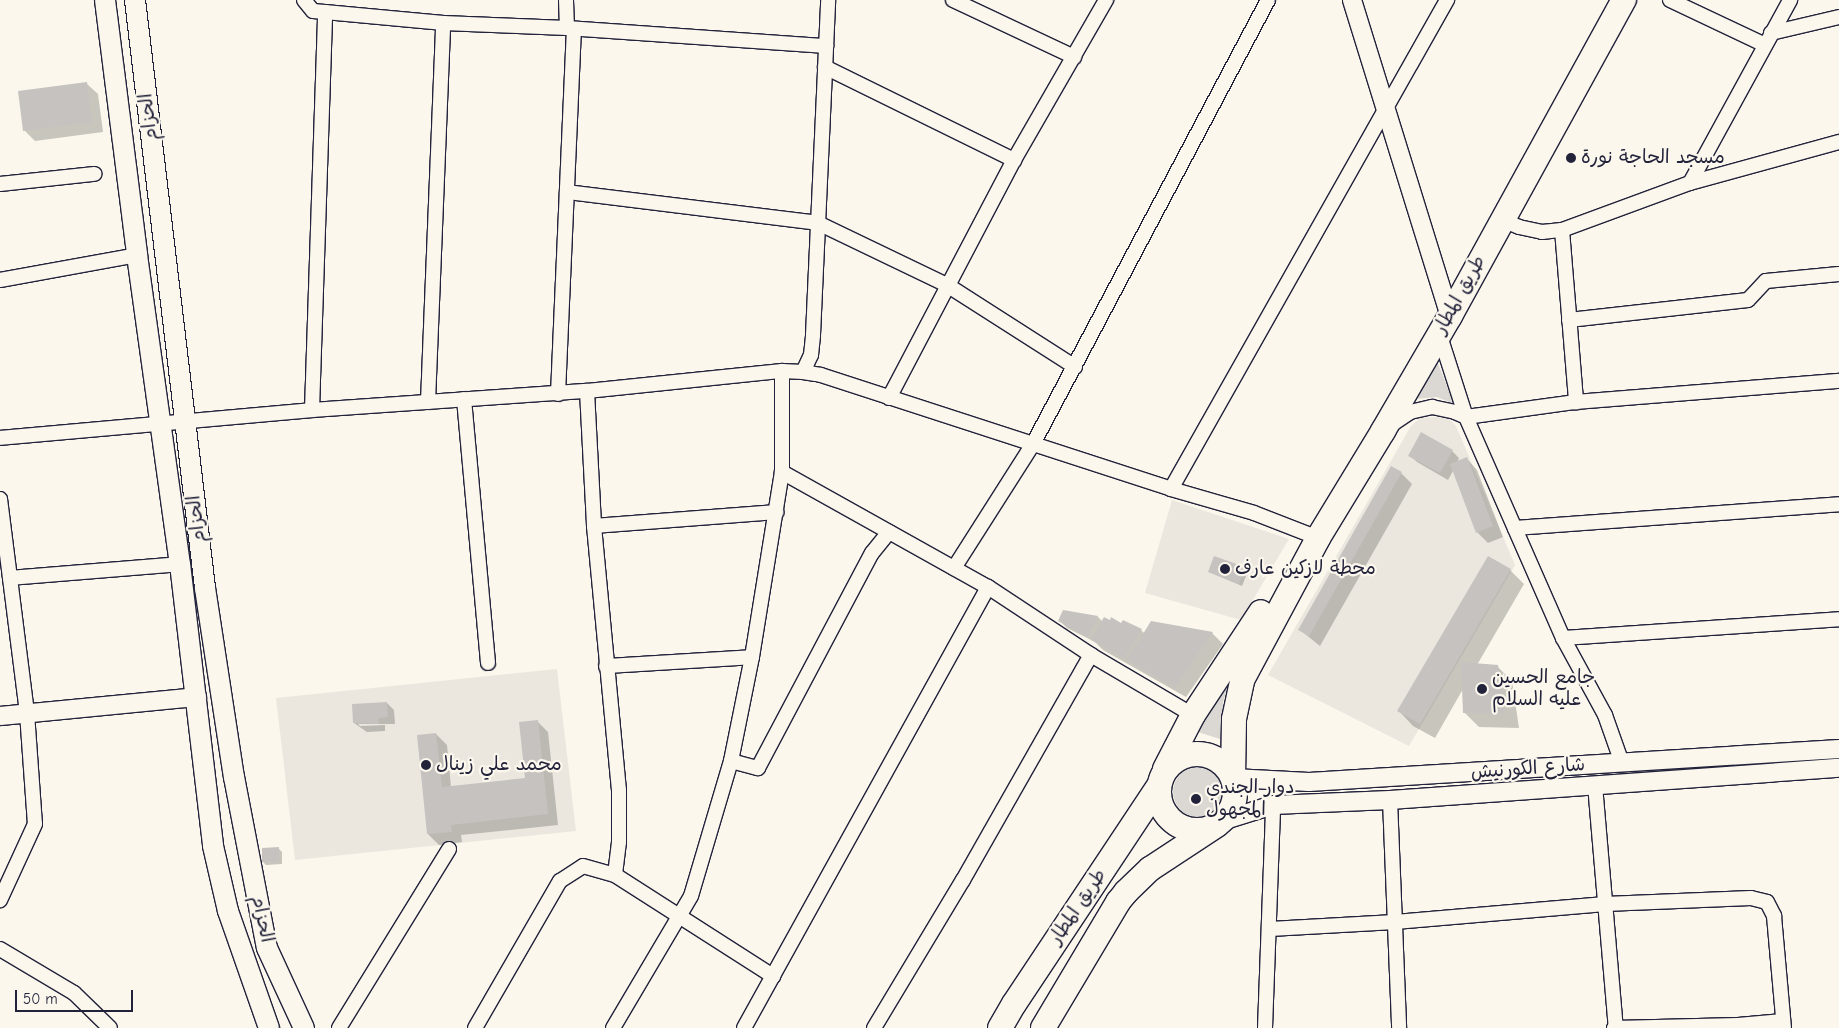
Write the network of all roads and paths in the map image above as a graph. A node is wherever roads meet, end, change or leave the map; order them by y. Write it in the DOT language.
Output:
graph roads {
  1 [pos="105,0"];
  2 [pos="135,0"];
  3 [pos="304,0"];
  4 [pos="566,0"];
  5 [pos="828,0"];
  6 [pos="953,0"];
  7 [pos="1106,0"];
  8 [pos="1268,0"];
  9 [pos="1352,0"];
  10 [pos="1447,0"];
  11 [pos="1670,0"];
  12 [pos="1790,0"];
  13 [pos="1621,1"];
  14 [pos="325,12"];
  15 [pos="1839,17"];
  16 [pos="443,23"];
  17 [pos="571,29"];
  18 [pos="1768,39"];
  19 [pos="826,46"];
  20 [pos="1074,57"];
  21 [pos="825,66"];
  22 [pos="1385,108"];
  23 [pos="1839,142"];
  24 [pos="1014,160"];
  25 [pos="94,174"];
  26 [pos="1690,183"];
  27 [pos="0,184"];
  28 [pos="567,192"];
  29 [pos="1502,220"];
  30 [pos="818,223"];
  31 [pos="1562,230"];
  32 [pos="137,255"];
  33 [pos="1839,274"];
  34 [pos="0,280"];
  35 [pos="947,285"];
  36 [pos="1569,320"];
  37 [pos="1444,324"];
  38 [pos="1075,367"];
  39 [pos="782,371"];
  40 [pos="803,372"];
  41 [pos="1839,381"];
  42 [pos="587,392"];
  43 [pos="558,394"];
  44 [pos="888,398"];
  45 [pos="464,399"];
  46 [pos="428,402"];
  47 [pos="1576,402"];
  48 [pos="312,410"];
  49 [pos="1466,417"];
  50 [pos="185,421"];
  51 [pos="160,423"];
  52 [pos="1384,431"];
  53 [pos="0,438"];
  54 [pos="1033,444"];
  55 [pos="782,472"];
  56 [pos="1172,489"];
  57 [pos="0,499"];
  58 [pos="1839,504"];
  59 [pos="776,512"];
  60 [pos="594,526"];
  61 [pos="1515,528"];
  62 [pos="889,532"];
  63 [pos="1318,538"];
  64 [pos="180,564"];
  65 [pos="954,568"];
  66 [pos="10,578"];
  67 [pos="1291,586"];
  68 [pos="988,587"];
  69 [pos="1839,620"];
  70 [pos="1563,638"];
  71 [pos="1091,655"];
  72 [pos="752,657"];
  73 [pos="488,663"];
  74 [pos="606,666"];
  75 [pos="197,697"];
  76 [pos="27,713"];
  77 [pos="1193,715"];
  78 [pos="0,716"];
  79 [pos="1839,749"];
  80 [pos="731,761"];
  81 [pos="1622,763"];
  82 [pos="1839,768"];
  83 [pos="1233,778"];
  84 [pos="1160,782"];
  85 [pos="1595,785"];
  86 [pos="1390,800"];
  87 [pos="1273,804"];
  88 [pos="1220,823"];
  89 [pos="449,849"];
  90 [pos="615,874"];
  91 [pos="0,900"];
  92 [pos="1605,904"];
  93 [pos="679,916"];
  94 [pos="1395,922"];
  95 [pos="1270,929"];
  96 [pos="0,949"];
  97 [pos="773,976"];
  98 [pos="1783,1024"];
  99 [pos="1738,1026"];
  100 [pos="110,1028"];
  101 [pos="269,1028"];
  102 [pos="304,1028"];
  103 [pos="339,1028"];
  104 [pos="475,1028"];
  105 [pos="613,1028"];
  106 [pos="744,1028"];
  107 [pos="874,1028"];
  108 [pos="1000,1028"];
  109 [pos="1043,1028"];
  110 [pos="1265,1028"];
  111 [pos="1399,1028"];
  112 [pos="1615,1028"];
  1 -- 32 [label="main road, الحزام"];
  2 -- 50 [label="main road, الحزام"];
  3 -- 14 [label="street"];
  4 -- 17 [label="street"];
  5 -- 19 [label="street"];
  6 -- 20 [label="street"];
  7 -- 20 [label="street"];
  8 -- 38 [label="street"];
  9 -- 22 [label="street"];
  10 -- 22 [label="street"];
  11 -- 18 [label="street"];
  12 -- 18 [label="street"];
  13 -- 29 [label="highway, طريق المطار"];
  14 -- 16 [label="street"];
  14 -- 48 [label="street"];
  15 -- 18 [label="street"];
  16 -- 17 [label="street"];
  16 -- 46 [label="street"];
  17 -- 19 [label="street"];
  17 -- 28 [label="street"];
  18 -- 26 [label="street"];
  19 -- 21 [label="street"];
  20 -- 24 [label="street"];
  21 -- 24 [label="street"];
  21 -- 30 [label="street"];
  22 -- 37 [label="street"];
  22 -- 56 [label="street"];
  23 -- 26 [label="street"];
  24 -- 35 [label="street"];
  25 -- 27 [label="street"];
  26 -- 31 [label="street"];
  28 -- 30 [label="street"];
  28 -- 43 [label="street"];
  29 -- 31 [label="street"];
  29 -- 37 [label="highway, طريق المطار"];
  30 -- 35 [label="street"];
  30 -- 40 [label="street"];
  31 -- 36 [label="street"];
  32 -- 34 [label="street"];
  32 -- 51 [label="main road, الحزام"];
  33 -- 36 [label="street"];
  35 -- 38 [label="street"];
  35 -- 44 [label="street"];
  36 -- 47 [label="street"];
  37 -- 49 [label="street"];
  37 -- 52 [label="highway, طريق المطار"];
  38 -- 54 [label="street"];
  39 -- 40 [label="street"];
  39 -- 42 [label="street"];
  39 -- 55 [label="street"];
  40 -- 44 [label="street"];
  41 -- 47 [label="street"];
  42 -- 43 [label="street"];
  42 -- 60 [label="street"];
  43 -- 45 [label="street"];
  44 -- 54 [label="street"];
  45 -- 46 [label="street"];
  45 -- 73 [label="street"];
  46 -- 48 [label="street"];
  47 -- 49 [label="street"];
  48 -- 50 [label="street"];
  49 -- 52 [label="street"];
  49 -- 61 [label="street"];
  50 -- 51 [label="street"];
  50 -- 102 [label="main road, الحزام"];
  51 -- 53 [label="street"];
  51 -- 64 [label="main road, الحزام"];
  52 -- 63 [label="highway, طريق المطار"];
  54 -- 56 [label="street"];
  54 -- 65 [label="street"];
  55 -- 59 [label="street"];
  55 -- 62 [label="street"];
  56 -- 63 [label="street"];
  57 -- 66 [label="street"];
  58 -- 61 [label="street"];
  59 -- 60 [label="street"];
  59 -- 72 [label="street"];
  60 -- 74 [label="street"];
  61 -- 70 [label="street"];
  62 -- 65 [label="street"];
  62 -- 80 [label="street"];
  63 -- 67 [label="highway, طريق المطار"];
  64 -- 66 [label="street"];
  64 -- 75 [label="main road, الحزام"];
  65 -- 68 [label="street"];
  66 -- 76 [label="street"];
  67 -- 77 [label="highway, طريق المطار"];
  67 -- 83 [label="highway, طريق المطار"];
  68 -- 71 [label="street"];
  68 -- 97 [label="street"];
  69 -- 70 [label="street"];
  70 -- 81 [label="street"];
  71 -- 77 [label="street"];
  71 -- 107 [label="street"];
  72 -- 74 [label="street"];
  72 -- 80 [label="street"];
  74 -- 90 [label="street"];
  75 -- 76 [label="street"];
  75 -- 101 [label="main road, الحزام"];
  76 -- 78 [label="street"];
  76 -- 91 [label="street"];
  77 -- 84 [label="highway, طريق المطار"];
  79 -- 81 [label="street, شارع الكورنيش"];
  80 -- 93 [label="street"];
  81 -- 83 [label="street, شارع الكورنيش"];
  82 -- 85 [label="street, شارع الكورنيش"];
  83 -- 84 [label="highway"];
  83 -- 88 [label="highway"];
  84 -- 88 [label="highway"];
  84 -- 108 [label="highway, طريق المطار"];
  85 -- 86 [label="street, شارع الكورنيش"];
  85 -- 92 [label="street"];
  86 -- 87 [label="street, شارع الكورنيش"];
  86 -- 94 [label="street"];
  87 -- 88 [label="street, شارع الكورنيش"];
  87 -- 95 [label="street"];
  88 -- 109 [label="highway"];
  89 -- 103 [label="street"];
  90 -- 93 [label="street"];
  90 -- 104 [label="street"];
  92 -- 94 [label="street"];
  92 -- 98 [label="street"];
  92 -- 112 [label="street"];
  93 -- 97 [label="street"];
  93 -- 105 [label="street"];
  94 -- 95 [label="street"];
  94 -- 111 [label="street"];
  95 -- 110 [label="street"];
  96 -- 100 [label="street"];
  97 -- 106 [label="street"];
  98 -- 99 [label="street"];
  99 -- 112 [label="street"];
}
